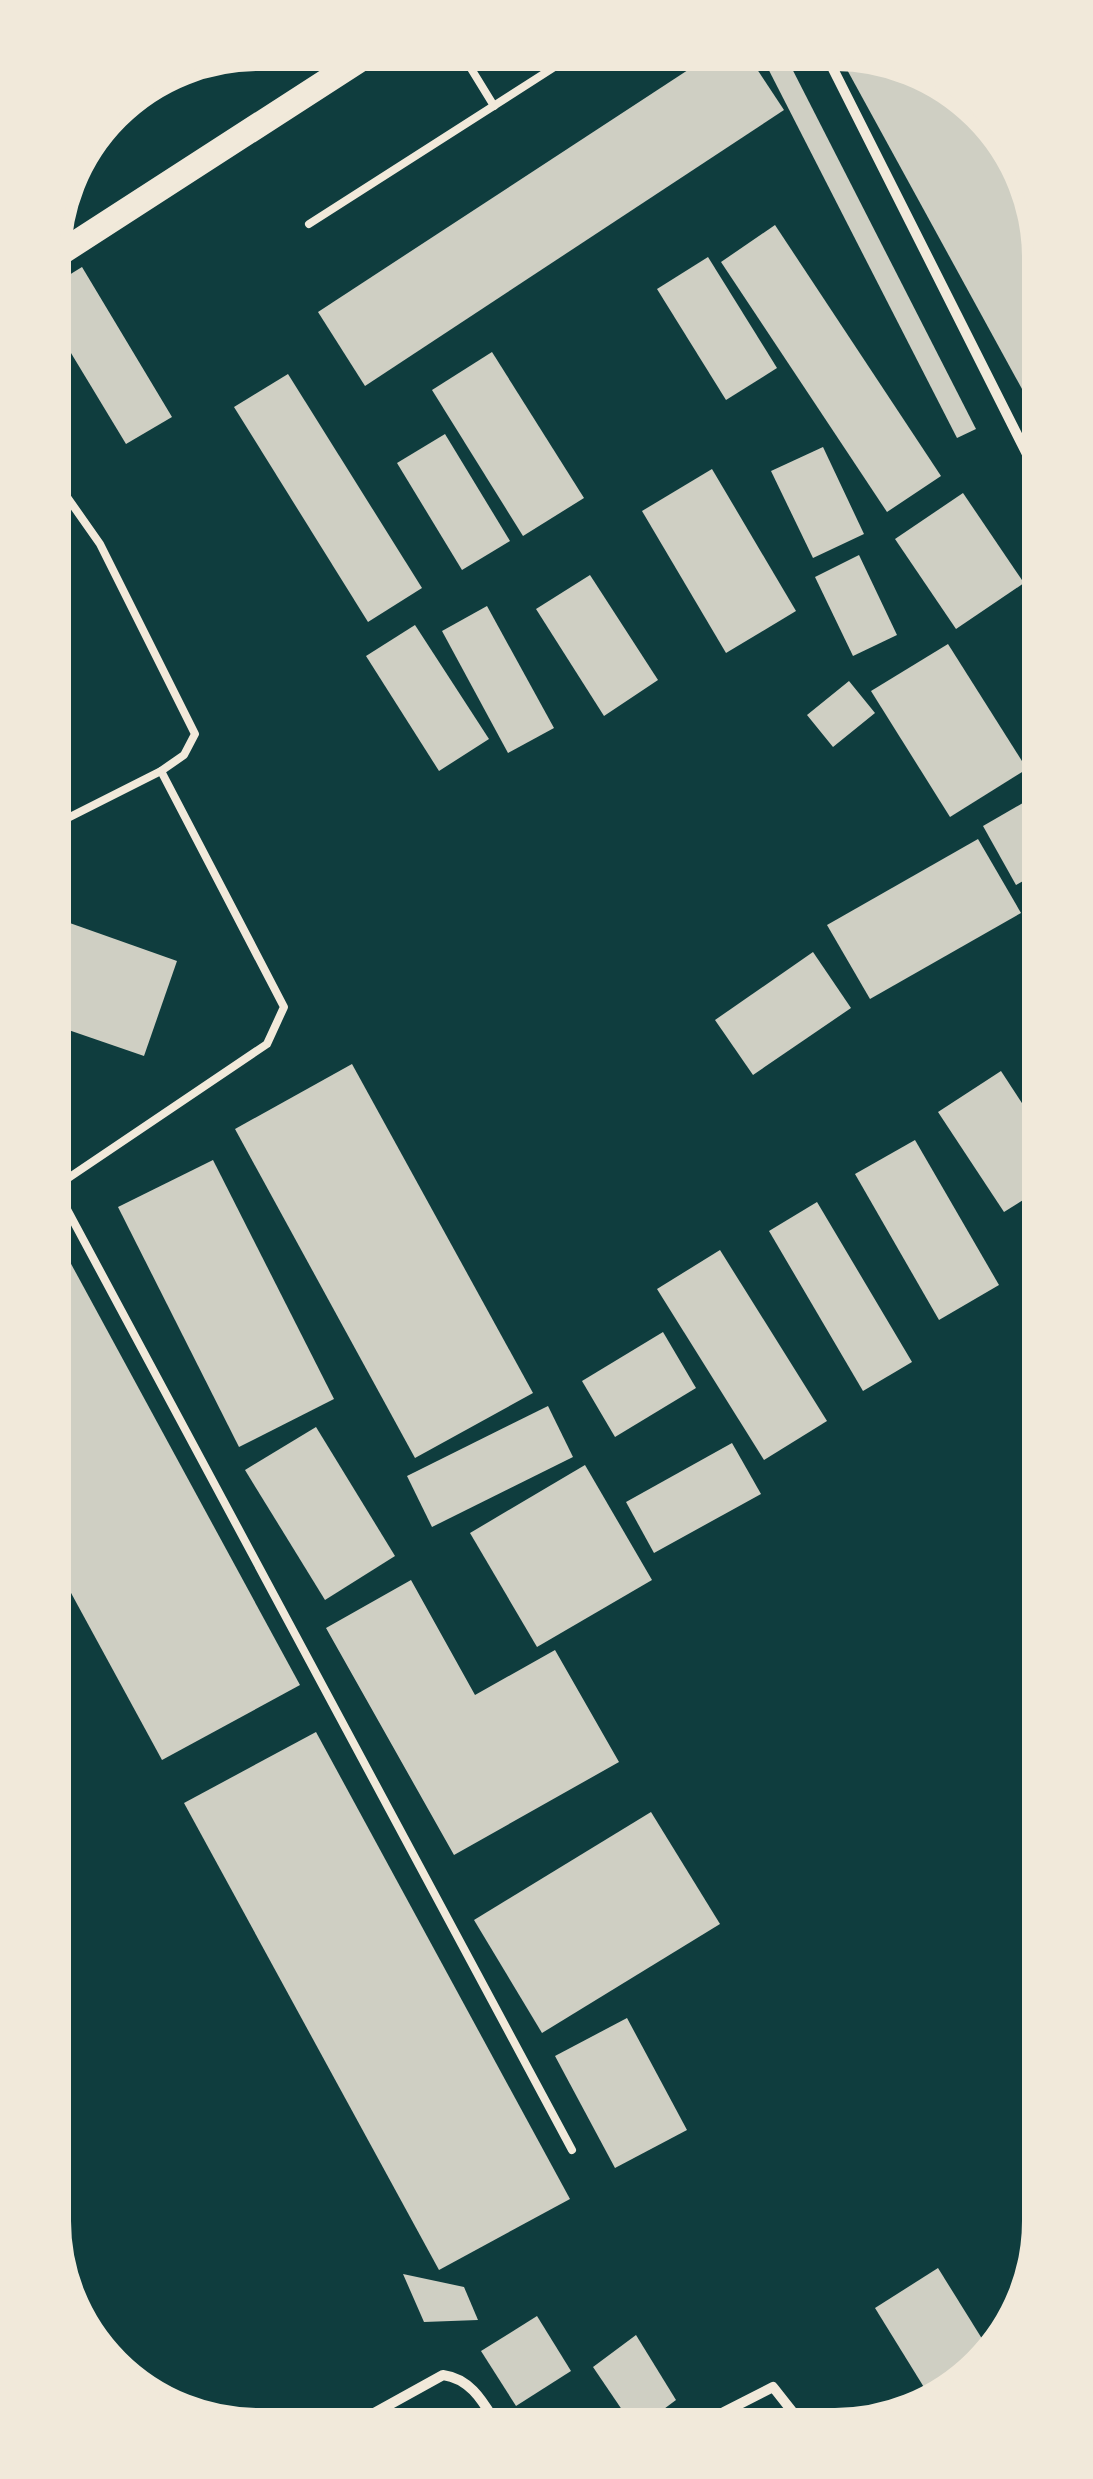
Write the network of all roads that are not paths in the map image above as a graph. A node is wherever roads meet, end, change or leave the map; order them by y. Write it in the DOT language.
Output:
graph roads {
  1 [pos="352,65"];
  2 [pos="469,65"];
  3 [pos="558,65"];
  4 [pos="831,65"];
  5 [pos="494,106"];
  6 [pos="309,224"];
  7 [pos="65,251"];
  8 [pos="1028,456"];
  9 [pos="65,494"];
  10 [pos="160,771"];
  11 [pos="65,819"];
  12 [pos="65,1181"];
  13 [pos="65,1207"];
  14 [pos="572,2150"];
  15 [pos="372,2414"];
  16 [pos="490,2414"];
  17 [pos="722,2414"];
  18 [pos="794,2414"];
  1 -- 7 [label="main road"];
  2 -- 5 [label="lane"];
  3 -- 5 [label="lane"];
  4 -- 8 [label="street"];
  5 -- 6 [label="lane"];
  9 -- 10 [label="lane"];
  10 -- 11 [label="lane"];
  10 -- 12 [label="lane"];
  13 -- 14 [label="lane"];
  15 -- 16 [label="street"];
  17 -- 18 [label="street"];
}
